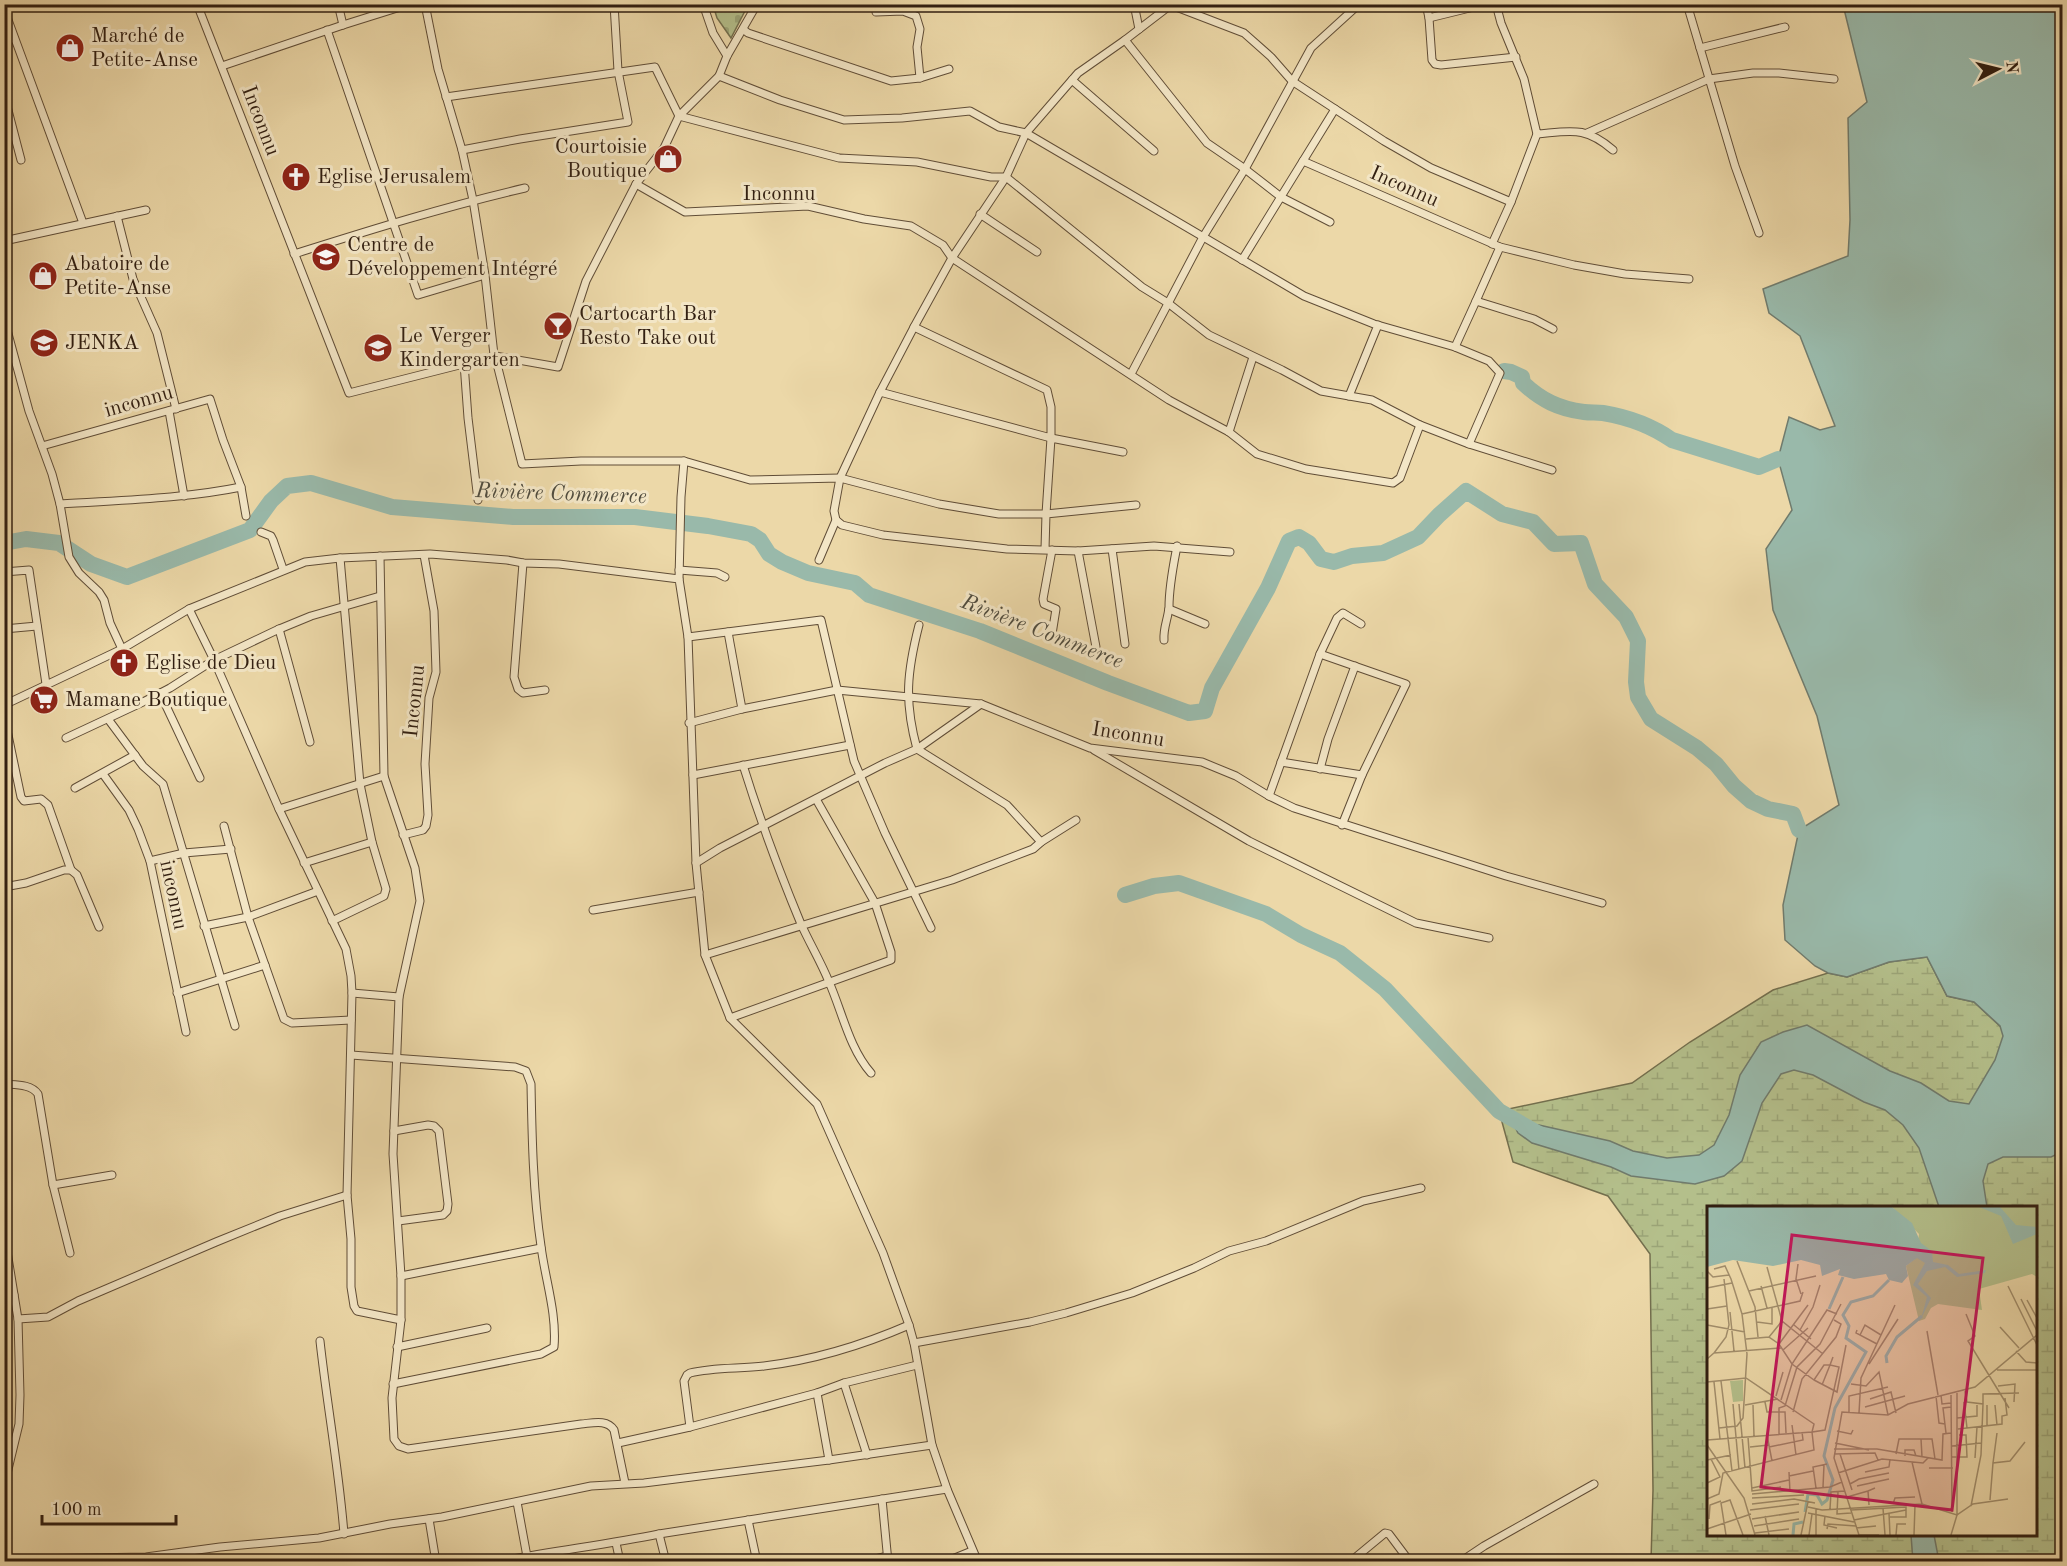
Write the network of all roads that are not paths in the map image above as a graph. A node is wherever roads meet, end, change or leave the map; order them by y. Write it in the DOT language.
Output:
graph roads {
  1 [pos="197,4"];
  2 [pos="338,4"];
  3 [pos="410,4"];
  4 [pos="425,4"];
  5 [pos="614,4"];
  6 [pos="703,4"];
  7 [pos="757,4"];
  8 [pos="1134,4"];
  9 [pos="1365,4"];
  10 [pos="1426,4"];
  11 [pos="1486,4"];
  12 [pos="1496,4"];
  13 [pos="1687,4"];
  14 [pos="1171,5"];
  15 [pos="1354,6"];
  16 [pos="4,9"];
  17 [pos="876,12"];
  18 [pos="1429,18"];
  19 [pos="343,25"];
  20 [pos="1785,27"];
  21 [pos="1139,29"];
  22 [pos="327,30"];
  23 [pos="744,30"];
  24 [pos="14,38"];
  25 [pos="1125,40"];
  26 [pos="4,42"];
  27 [pos="1700,48"];
  28 [pos="728,56"];
  29 [pos="1516,57"];
  30 [pos="222,66"];
  31 [pos="949,69"];
  32 [pos="618,71"];
  33 [pos="719,76"];
  34 [pos="920,78"];
  35 [pos="1709,79"];
  36 [pos="1834,79"];
  37 [pos="1072,80"];
  38 [pos="1292,81"];
  39 [pos="4,95"];
  40 [pos="446,97"];
  41 [pos="1335,109"];
  42 [pos="679,116"];
  43 [pos="1026,133"];
  44 [pos="1537,134"];
  45 [pos="1587,134"];
  46 [pos="462,150"];
  47 [pos="1613,150"];
  48 [pos="1154,151"];
  49 [pos="21,160"];
  50 [pos="1303,161"];
  51 [pos="1245,169"];
  52 [pos="1006,177"];
  53 [pos="636,184"];
  54 [pos="525,188"];
  55 [pos="1281,197"];
  56 [pos="473,200"];
  57 [pos="1511,202"];
  58 [pos="146,210"];
  59 [pos="980,214"];
  60 [pos="117,216"];
  61 [pos="1330,222"];
  62 [pos="83,223"];
  63 [pos="394,223"];
  64 [pos="1758,233"];
  65 [pos="1203,237"];
  66 [pos="4,241"];
  67 [pos="1492,244"];
  68 [pos="1500,247"];
  69 [pos="1037,252"];
  70 [pos="294,254"];
  71 [pos="952,258"];
  72 [pos="1242,260"];
  73 [pos="485,275"];
  74 [pos="1689,279"];
  75 [pos="1476,301"];
  76 [pos="1168,303"];
  77 [pos="4,319"];
  78 [pos="1378,325"];
  79 [pos="914,327"];
  80 [pos="1553,329"];
  81 [pos="1455,347"];
  82 [pos="495,356"];
  83 [pos="1253,357"];
  84 [pos="464,363"];
  85 [pos="1131,374"];
  86 [pos="880,392"];
  87 [pos="1349,396"];
  88 [pos="172,410"];
  89 [pos="1420,424"];
  90 [pos="1229,432"];
  91 [pos="1051,438"];
  92 [pos="1469,444"];
  93 [pos="42,446"];
  94 [pos="1123,452"];
  95 [pos="684,461"];
  96 [pos="1552,470"];
  97 [pos="843,479"];
  98 [pos="241,487"];
  99 [pos="184,496"];
  100 [pos="478,500"];
  101 [pos="60,504"];
  102 [pos="1136,505"];
  103 [pos="1046,514"];
  104 [pos="246,516"];
  105 [pos="836,520"];
  106 [pos="261,532"];
  107 [pos="1177,546"];
  108 [pos="1048,549"];
  109 [pos="1112,549"];
  110 [pos="1077,551"];
  111 [pos="1230,552"];
  112 [pos="424,555"];
  113 [pos="380,556"];
  114 [pos="340,558"];
  115 [pos="819,560"];
  116 [pos="523,563"];
  117 [pos="283,569"];
  118 [pos="680,570"];
  119 [pos="4,572"];
  120 [pos="725,577"];
  121 [pos="679,579"];
  122 [pos="380,596"];
  123 [pos="344,607"];
  124 [pos="189,609"];
  125 [pos="1169,609"];
  126 [pos="1205,624"];
  127 [pos="1361,624"];
  128 [pos="919,625"];
  129 [pos="37,626"];
  130 [pos="4,629"];
  131 [pos="279,629"];
  132 [pos="728,632"];
  133 [pos="1052,634"];
  134 [pos="688,637"];
  135 [pos="1164,640"];
  136 [pos="1125,644"];
  137 [pos="1096,647"];
  138 [pos="122,649"];
  139 [pos="1320,654"];
  140 [pos="214,660"];
  141 [pos="1355,666"];
  142 [pos="4,681"];
  143 [pos="46,684"];
  144 [pos="545,690"];
  145 [pos="837,690"];
  146 [pos="160,693"];
  147 [pos="907,696"];
  148 [pos="7,704"];
  149 [pos="981,704"];
  150 [pos="742,709"];
  151 [pos="4,716"];
  152 [pos="108,719"];
  153 [pos="689,723"];
  154 [pos="66,738"];
  155 [pos="310,742"];
  156 [pos="850,745"];
  157 [pos="1090,748"];
  158 [pos="917,749"];
  159 [pos="135,755"];
  160 [pos="1281,762"];
  161 [pos="743,765"];
  162 [pos="1320,769"];
  163 [pos="103,774"];
  164 [pos="693,775"];
  165 [pos="1362,775"];
  166 [pos="384,776"];
  167 [pos="860,776"];
  168 [pos="200,778"];
  169 [pos="360,784"];
  170 [pos="75,788"];
  171 [pos="1269,796"];
  172 [pos="816,799"];
  173 [pos="279,809"];
  174 [pos="1076,820"];
  175 [pos="1342,825"];
  176 [pos="224,826"];
  177 [pos="762,827"];
  178 [pos="403,835"];
  179 [pos="372,842"];
  180 [pos="1041,842"];
  181 [pos="231,849"];
  182 [pos="184,853"];
  183 [pos="150,861"];
  184 [pos="304,863"];
  185 [pos="696,863"];
  186 [pos="71,870"];
  187 [pos="4,887"];
  188 [pos="318,891"];
  189 [pos="913,891"];
  190 [pos="699,892"];
  191 [pos="875,903"];
  192 [pos="1602,903"];
  193 [pos="593,910"];
  194 [pos="248,917"];
  195 [pos="332,921"];
  196 [pos="204,926"];
  197 [pos="802,926"];
  198 [pos="99,927"];
  199 [pos="931,927"];
  200 [pos="1489,939"];
  201 [pos="705,955"];
  202 [pos="265,965"];
  203 [pos="219,978"];
  204 [pos="829,981"];
  205 [pos="177,993"];
  206 [pos="352,993"];
  207 [pos="399,997"];
  208 [pos="730,1017"];
  209 [pos="351,1020"];
  210 [pos="235,1026"];
  211 [pos="186,1032"];
  212 [pos="351,1055"];
  213 [pos="397,1058"];
  214 [pos="871,1073"];
  215 [pos="4,1084"];
  216 [pos="394,1131"];
  217 [pos="112,1175"];
  218 [pos="52,1185"];
  219 [pos="1421,1188"];
  220 [pos="347,1195"];
  221 [pos="398,1221"];
  222 [pos="4,1233"];
  223 [pos="541,1248"];
  224 [pos="70,1253"];
  225 [pos="6,1266"];
  226 [pos="401,1276"];
  227 [pos="14,1296"];
  228 [pos="4,1297"];
  229 [pos="18,1319"];
  230 [pos="401,1320"];
  231 [pos="909,1325"];
  232 [pos="488,1328"];
  233 [pos="320,1341"];
  234 [pos="914,1343"];
  235 [pos="397,1347"];
  236 [pos="917,1365"];
  237 [pos="844,1383"];
  238 [pos="393,1384"];
  239 [pos="817,1394"];
  240 [pos="690,1427"];
  241 [pos="618,1443"];
  242 [pos="932,1445"];
  243 [pos="867,1455"];
  244 [pos="829,1460"];
  245 [pos="625,1483"];
  246 [pos="1594,1484"];
  247 [pos="4,1486"];
  248 [pos="947,1489"];
  249 [pos="882,1499"];
  250 [pos="517,1502"];
  251 [pos="429,1519"];
  252 [pos="748,1520"];
  253 [pos="344,1534"];
  254 [pos="659,1534"];
  255 [pos="616,1543"];
  256 [pos="972,1551"];
  257 [pos="528,1559"];
  258 [pos="888,1559"];
  259 [pos="5,1562"];
  260 [pos="436,1562"];
  261 [pos="497,1562"];
  262 [pos="620,1562"];
  263 [pos="666,1562"];
  264 [pos="758,1562"];
  265 [pos="862,1562"];
  266 [pos="945,1562"];
  267 [pos="978,1562"];
  268 [pos="1350,1562"];
  269 [pos="1410,1562"];
  270 [pos="1461,1562"];
  1 -- 30 [label="street, Inconnu"];
  2 -- 19 [label="street"];
  3 -- 19 [label="street, Inconnu"];
  4 -- 40 [label="street"];
  5 -- 32 [label="street"];
  6 -- 28 [label="street"];
  7 -- 23 [label="street, Inconnu"];
  8 -- 21 [label="street"];
  9 -- 15 [label="street"];
  10 -- 18 [label="street"];
  11 -- 18 [label="street"];
  12 -- 29 [label="street"];
  13 -- 27 [label="street"];
  14 -- 21 [label="street, Inconnu"];
  14 -- 38 [label="street, Inconnu"];
  15 -- 38 [label="street"];
  16 -- 24 [label="street"];
  17 -- 34 [label="street"];
  18 -- 29 [label="street"];
  19 -- 22 [label="street, Inconnu"];
  20 -- 27 [label="street"];
  21 -- 25 [label="street, Inconnu"];
  22 -- 30 [label="street, Inconnu"];
  22 -- 63 [label="street"];
  23 -- 28 [label="street, Inconnu"];
  23 -- 34 [label="street"];
  24 -- 26 [label="street"];
  24 -- 62 [label="street"];
  25 -- 37 [label="street, Inconnu"];
  25 -- 51 [label="street"];
  27 -- 35 [label="street"];
  28 -- 33 [label="street, Inconnu"];
  29 -- 44 [label="street"];
  30 -- 70 [label="street, Inconnu"];
  31 -- 34 [label="street"];
  32 -- 40 [label="street"];
  32 -- 42 [label="street"];
  32 -- 46 [label="street"];
  33 -- 42 [label="street, Inconnu"];
  33 -- 43 [label="street"];
  35 -- 36 [label="street"];
  35 -- 45 [label="street"];
  35 -- 64 [label="street"];
  37 -- 43 [label="street, Inconnu"];
  37 -- 48 [label="street"];
  38 -- 41 [label="street, Inconnu"];
  38 -- 51 [label="street"];
  39 -- 49 [label="street"];
  40 -- 46 [label="street"];
  41 -- 50 [label="street"];
  41 -- 57 [label="street, Inconnu"];
  42 -- 52 [label="street, Inconnu"];
  42 -- 53 [label="street, Inconnu"];
  43 -- 52 [label="street, Inconnu"];
  43 -- 65 [label="street"];
  44 -- 45 [label="street"];
  44 -- 57 [label="street"];
  45 -- 47 [label="street"];
  46 -- 56 [label="street"];
  50 -- 55 [label="street"];
  50 -- 67 [label="street, Inconnu"];
  51 -- 55 [label="street"];
  51 -- 65 [label="street"];
  52 -- 59 [label="street, Inconnu"];
  52 -- 76 [label="street"];
  53 -- 71 [label="street, Inconnu"];
  53 -- 82 [label="street, Inconnu"];
  54 -- 56 [label="street"];
  55 -- 61 [label="street"];
  55 -- 72 [label="street"];
  56 -- 63 [label="street"];
  56 -- 73 [label="street"];
  57 -- 67 [label="street"];
  58 -- 60 [label="street"];
  59 -- 69 [label="street"];
  59 -- 71 [label="street, Inconnu"];
  60 -- 62 [label="street"];
  60 -- 88 [label="street"];
  62 -- 66 [label="street"];
  63 -- 70 [label="street"];
  63 -- 73 [label="street"];
  65 -- 72 [label="street"];
  65 -- 76 [label="street"];
  67 -- 68 [label="street, Inconnu"];
  68 -- 74 [label="street, Inconnu"];
  68 -- 75 [label="street"];
  70 -- 84 [label="street, Inconnu"];
  71 -- 79 [label="street, Inconnu"];
  71 -- 85 [label="street, Inconnu"];
  72 -- 78 [label="street"];
  73 -- 82 [label="street"];
  75 -- 80 [label="street"];
  75 -- 81 [label="street"];
  76 -- 83 [label="street"];
  76 -- 85 [label="street"];
  77 -- 93 [label="street"];
  78 -- 81 [label="street"];
  78 -- 87 [label="street"];
  79 -- 86 [label="street, Inconnu"];
  79 -- 91 [label="street"];
  81 -- 92 [label="street"];
  82 -- 84 [label="street, Inconnu"];
  82 -- 95 [label="street"];
  83 -- 87 [label="street"];
  83 -- 90 [label="street"];
  84 -- 100 [label="street"];
  85 -- 90 [label="street, Inconnu"];
  86 -- 91 [label="street"];
  86 -- 97 [label="street, Inconnu"];
  87 -- 89 [label="street"];
  88 -- 93 [label="street, inconnu"];
  88 -- 98 [label="street, inconnu"];
  88 -- 99 [label="street"];
  89 -- 90 [label="street, Inconnu"];
  89 -- 92 [label="street"];
  91 -- 94 [label="street"];
  91 -- 103 [label="street"];
  92 -- 96 [label="street"];
  93 -- 101 [label="street"];
  95 -- 97 [label="street"];
  95 -- 118 [label="street"];
  97 -- 103 [label="street"];
  97 -- 105 [label="street, Inconnu"];
  98 -- 99 [label="street"];
  98 -- 104 [label="street"];
  99 -- 101 [label="street"];
  101 -- 138 [label="street"];
  102 -- 103 [label="street"];
  103 -- 108 [label="street"];
  105 -- 108 [label="street"];
  105 -- 115 [label="street, Inconnu"];
  106 -- 117 [label="street"];
  107 -- 109 [label="street"];
  107 -- 111 [label="street"];
  107 -- 125 [label="street"];
  108 -- 110 [label="street"];
  108 -- 133 [label="street"];
  109 -- 110 [label="street"];
  109 -- 136 [label="street"];
  110 -- 137 [label="street"];
  112 -- 113 [label="street"];
  112 -- 116 [label="street"];
  112 -- 178 [label="street, Inconnu"];
  113 -- 114 [label="street"];
  113 -- 122 [label="street, Inconnu"];
  114 -- 117 [label="street"];
  114 -- 123 [label="street"];
  116 -- 121 [label="street"];
  116 -- 144 [label="street"];
  117 -- 124 [label="street"];
  118 -- 120 [label="street"];
  118 -- 121 [label="street"];
  119 -- 129 [label="street"];
  121 -- 134 [label="street"];
  122 -- 123 [label="street"];
  122 -- 166 [label="street, Inconnu"];
  123 -- 131 [label="street"];
  123 -- 169 [label="street"];
  124 -- 138 [label="street"];
  124 -- 140 [label="street"];
  125 -- 126 [label="street"];
  125 -- 135 [label="street"];
  127 -- 139 [label="street"];
  128 -- 147 [label="street"];
  129 -- 130 [label="street"];
  129 -- 143 [label="street"];
  131 -- 140 [label="street"];
  131 -- 155 [label="street"];
  132 -- 134 [label="street"];
  132 -- 145 [label="street"];
  132 -- 150 [label="street"];
  134 -- 153 [label="street"];
  138 -- 143 [label="street"];
  139 -- 141 [label="street"];
  139 -- 160 [label="street"];
  140 -- 146 [label="street"];
  140 -- 173 [label="street"];
  141 -- 162 [label="street"];
  141 -- 165 [label="street"];
  142 -- 148 [label="street"];
  143 -- 148 [label="street"];
  145 -- 147 [label="street, Inconnu"];
  145 -- 150 [label="street, Inconnu"];
  145 -- 156 [label="street"];
  146 -- 152 [label="street"];
  146 -- 168 [label="street"];
  147 -- 149 [label="street, Inconnu"];
  147 -- 158 [label="street"];
  149 -- 157 [label="street, Inconnu"];
  149 -- 158 [label="street"];
  150 -- 153 [label="street, Inconnu"];
  151 -- 186 [label="street"];
  152 -- 154 [label="street"];
  152 -- 159 [label="street, inconnu"];
  153 -- 164 [label="street"];
  156 -- 161 [label="street"];
  156 -- 167 [label="street"];
  157 -- 171 [label="street, Inconnu"];
  157 -- 200 [label="street"];
  158 -- 167 [label="street"];
  158 -- 180 [label="street"];
  159 -- 163 [label="street"];
  159 -- 182 [label="street, inconnu"];
  160 -- 162 [label="street"];
  160 -- 171 [label="street"];
  161 -- 164 [label="street"];
  161 -- 177 [label="street"];
  162 -- 165 [label="street"];
  163 -- 170 [label="street"];
  163 -- 183 [label="street, inconnu"];
  164 -- 185 [label="street"];
  165 -- 175 [label="street"];
  166 -- 169 [label="street"];
  166 -- 178 [label="street, Inconnu"];
  167 -- 172 [label="street"];
  167 -- 189 [label="street"];
  169 -- 173 [label="street"];
  169 -- 179 [label="street"];
  171 -- 175 [label="street, Inconnu"];
  172 -- 177 [label="street"];
  172 -- 191 [label="street"];
  173 -- 184 [label="street"];
  174 -- 180 [label="street"];
  175 -- 192 [label="street, Inconnu"];
  176 -- 181 [label="street"];
  177 -- 185 [label="street"];
  177 -- 197 [label="street"];
  178 -- 207 [label="street, Inconnu"];
  179 -- 184 [label="street"];
  179 -- 195 [label="street"];
  180 -- 189 [label="street"];
  181 -- 182 [label="street"];
  181 -- 194 [label="street"];
  182 -- 183 [label="street"];
  182 -- 196 [label="street, inconnu"];
  183 -- 205 [label="street, inconnu"];
  184 -- 188 [label="street"];
  185 -- 190 [label="street"];
  186 -- 187 [label="street"];
  186 -- 198 [label="street"];
  188 -- 194 [label="street"];
  188 -- 195 [label="street"];
  189 -- 191 [label="street"];
  189 -- 199 [label="street"];
  190 -- 193 [label="street"];
  190 -- 201 [label="street"];
  191 -- 197 [label="street"];
  191 -- 204 [label="street"];
  194 -- 196 [label="street, inconnu"];
  194 -- 202 [label="street"];
  195 -- 206 [label="street"];
  196 -- 203 [label="street, inconnu"];
  197 -- 201 [label="street"];
  197 -- 204 [label="street"];
  201 -- 208 [label="street"];
  202 -- 203 [label="street"];
  202 -- 209 [label="street"];
  203 -- 205 [label="street"];
  203 -- 210 [label="street, inconnu"];
  204 -- 208 [label="street"];
  204 -- 214 [label="street"];
  205 -- 211 [label="street, inconnu"];
  206 -- 207 [label="street"];
  206 -- 209 [label="street"];
  207 -- 213 [label="street, Inconnu"];
  208 -- 231 [label="street"];
  209 -- 212 [label="street"];
  212 -- 213 [label="street"];
  212 -- 220 [label="street"];
  213 -- 216 [label="street, Inconnu"];
  213 -- 223 [label="street"];
  215 -- 218 [label="street"];
  216 -- 221 [label="street, Inconnu"];
  216 -- 221 [label="street"];
  217 -- 218 [label="street"];
  218 -- 224 [label="street"];
  219 -- 234 [label="street"];
  220 -- 229 [label="street"];
  220 -- 230 [label="street"];
  221 -- 226 [label="street, Inconnu"];
  222 -- 225 [label="street"];
  223 -- 226 [label="street"];
  223 -- 238 [label="street"];
  225 -- 227 [label="street"];
  226 -- 230 [label="street, Inconnu"];
  227 -- 228 [label="street"];
  227 -- 229 [label="street"];
  229 -- 247 [label="street"];
  230 -- 235 [label="street, Inconnu"];
  231 -- 234 [label="street"];
  231 -- 240 [label="street"];
  232 -- 235 [label="street"];
  233 -- 253 [label="street"];
  234 -- 236 [label="street"];
  235 -- 238 [label="street, Inconnu"];
  236 -- 237 [label="street"];
  236 -- 242 [label="street"];
  237 -- 239 [label="street"];
  237 -- 243 [label="street"];
  238 -- 241 [label="street, Inconnu"];
  239 -- 240 [label="street"];
  239 -- 244 [label="street"];
  240 -- 241 [label="street"];
  241 -- 245 [label="street"];
  242 -- 243 [label="street"];
  242 -- 248 [label="street"];
  243 -- 244 [label="street"];
  244 -- 245 [label="street"];
  245 -- 250 [label="street"];
  246 -- 270 [label="street"];
  248 -- 249 [label="street"];
  248 -- 256 [label="street"];
  249 -- 252 [label="street"];
  249 -- 258 [label="street"];
  250 -- 251 [label="street"];
  250 -- 257 [label="street"];
  251 -- 253 [label="street"];
  251 -- 260 [label="street"];
  252 -- 254 [label="street"];
  252 -- 264 [label="street"];
  253 -- 259 [label="street"];
  254 -- 255 [label="street"];
  254 -- 263 [label="street"];
  255 -- 257 [label="street"];
  255 -- 262 [label="street"];
  256 -- 266 [label="street"];
  256 -- 267 [label="street"];
  257 -- 261 [label="street"];
  258 -- 265 [label="street"];
  268 -- 269 [label="street"];
}
